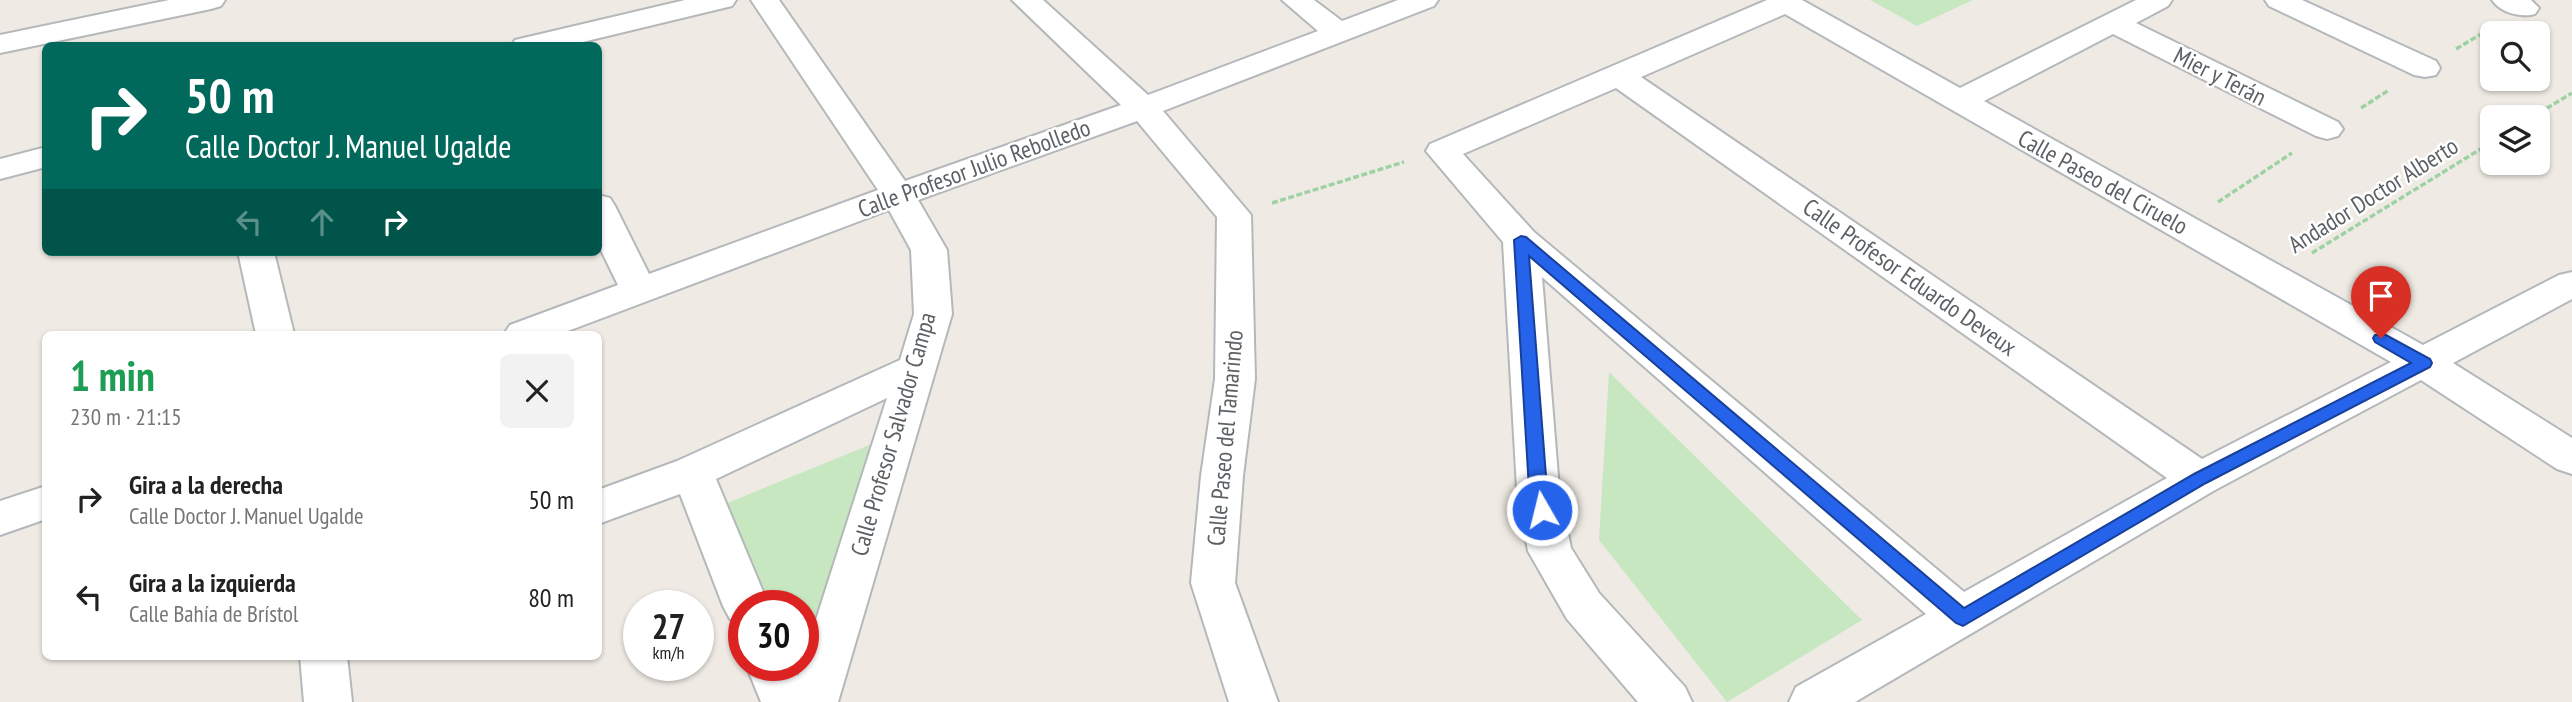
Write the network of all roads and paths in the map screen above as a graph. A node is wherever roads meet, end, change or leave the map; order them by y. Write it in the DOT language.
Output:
graph roads {
  1 [pos="211,0"];
  2 [pos="722,0"];
  3 [pos="765,0"];
  4 [pos="1026,0"];
  5 [pos="1296,0"];
  6 [pos="1424,0"];
  7 [pos="2158,0"];
  8 [pos="2279,0"];
  9 [pos="1784,1"];
  10 [pos="2114,23"];
  11 [pos="1338,32"];
  12 [pos="543,42"];
  13 [pos="0,44"];
  14 [pos="2425,68"];
  15 [pos="1620,75"];
  16 [pos="2572,93"];
  17 [pos="1959,101"];
  18 [pos="2550,106"];
  19 [pos="1143,108"];
  20 [pos="2326,129"];
  21 [pos="2480,149"];
  22 [pos="1442,151"];
  23 [pos="42,158"];
  24 [pos="0,169"];
  25 [pos="898,195"];
  26 [pos="602,214"];
  27 [pos="1234,215"];
  28 [pos="1521,240"];
  29 [pos="257,256"];
  30 [pos="2273,277"];
  31 [pos="2572,284"];
  32 [pos="639,292"];
  33 [pos="274,331"];
  34 [pos="531,331"];
  35 [pos="2424,363"];
  36 [pos="914,369"];
  37 [pos="2572,458"];
  38 [pos="692,471"];
  39 [pos="2200,479"];
  40 [pos="42,503"];
  41 [pos="602,506"];
  42 [pos="0,518"];
  43 [pos="740,590"];
  44 [pos="1963,618"];
  45 [pos="323,660"];
  46 [pos="776,681"];
  47 [pos="328,702"];
  48 [pos="785,702"];
  49 [pos="814,702"];
  50 [pos="1254,702"];
  51 [pos="1668,702"];
  52 [pos="1813,702"];
  1 -- 13 [label="street"];
  2 -- 12 [label="street"];
  3 -- 25 [label="street, Calle Profesor Salvador Campa"];
  4 -- 19 [label="street"];
  5 -- 11 [label="street"];
  6 -- 11 [label="street, Calle Profesor Julio Rebolledo"];
  7 -- 10 [label="street"];
  8 -- 14 [label="street"];
  9 -- 15 [label="street"];
  9 -- 17 [label="street, Calle Paseo del Ciruelo"];
  10 -- 17 [label="street"];
  10 -- 20 [label="street, Mier y Terán"];
  11 -- 19 [label="street, Calle Profesor Julio Rebolledo"];
  15 -- 22 [label="street"];
  15 -- 39 [label="street, Calle Profesor Eduardo Deveux"];
  16 -- 18 [label="path"];
  17 -- 30 [label="street, Calle Paseo del Ciruelo"];
  19 -- 25 [label="street, Calle Profesor Julio Rebolledo"];
  19 -- 27 [label="street"];
  21 -- 30 [label="path, Andador Doctor Alberto"];
  22 -- 27 [label="path"];
  22 -- 28 [label="street"];
  23 -- 24 [label="street"];
  25 -- 32 [label="street, Calle Profesor Julio Rebolledo"];
  25 -- 36 [label="street, Calle Profesor Salvador Campa"];
  26 -- 32 [label="street"];
  27 -- 50 [label="street, Calle Paseo del Tamarindo"];
  28 -- 44 [label="street"];
  28 -- 51 [label="street"];
  29 -- 33 [label="street"];
  30 -- 35 [label="street, Calle Paseo del Ciruelo"];
  31 -- 35 [label="street"];
  32 -- 34 [label="street, Calle Profesor Julio Rebolledo"];
  35 -- 37 [label="street, Calle Paseo del Ciruelo"];
  35 -- 39 [label="street"];
  36 -- 38 [label="street"];
  36 -- 49 [label="street, Calle Profesor Salvador Campa"];
  38 -- 41 [label="street"];
  38 -- 43 [label="street"];
  39 -- 44 [label="street"];
  40 -- 42 [label="street"];
  44 -- 52 [label="street"];
  45 -- 47 [label="street"];
  46 -- 48 [label="street"];
}
